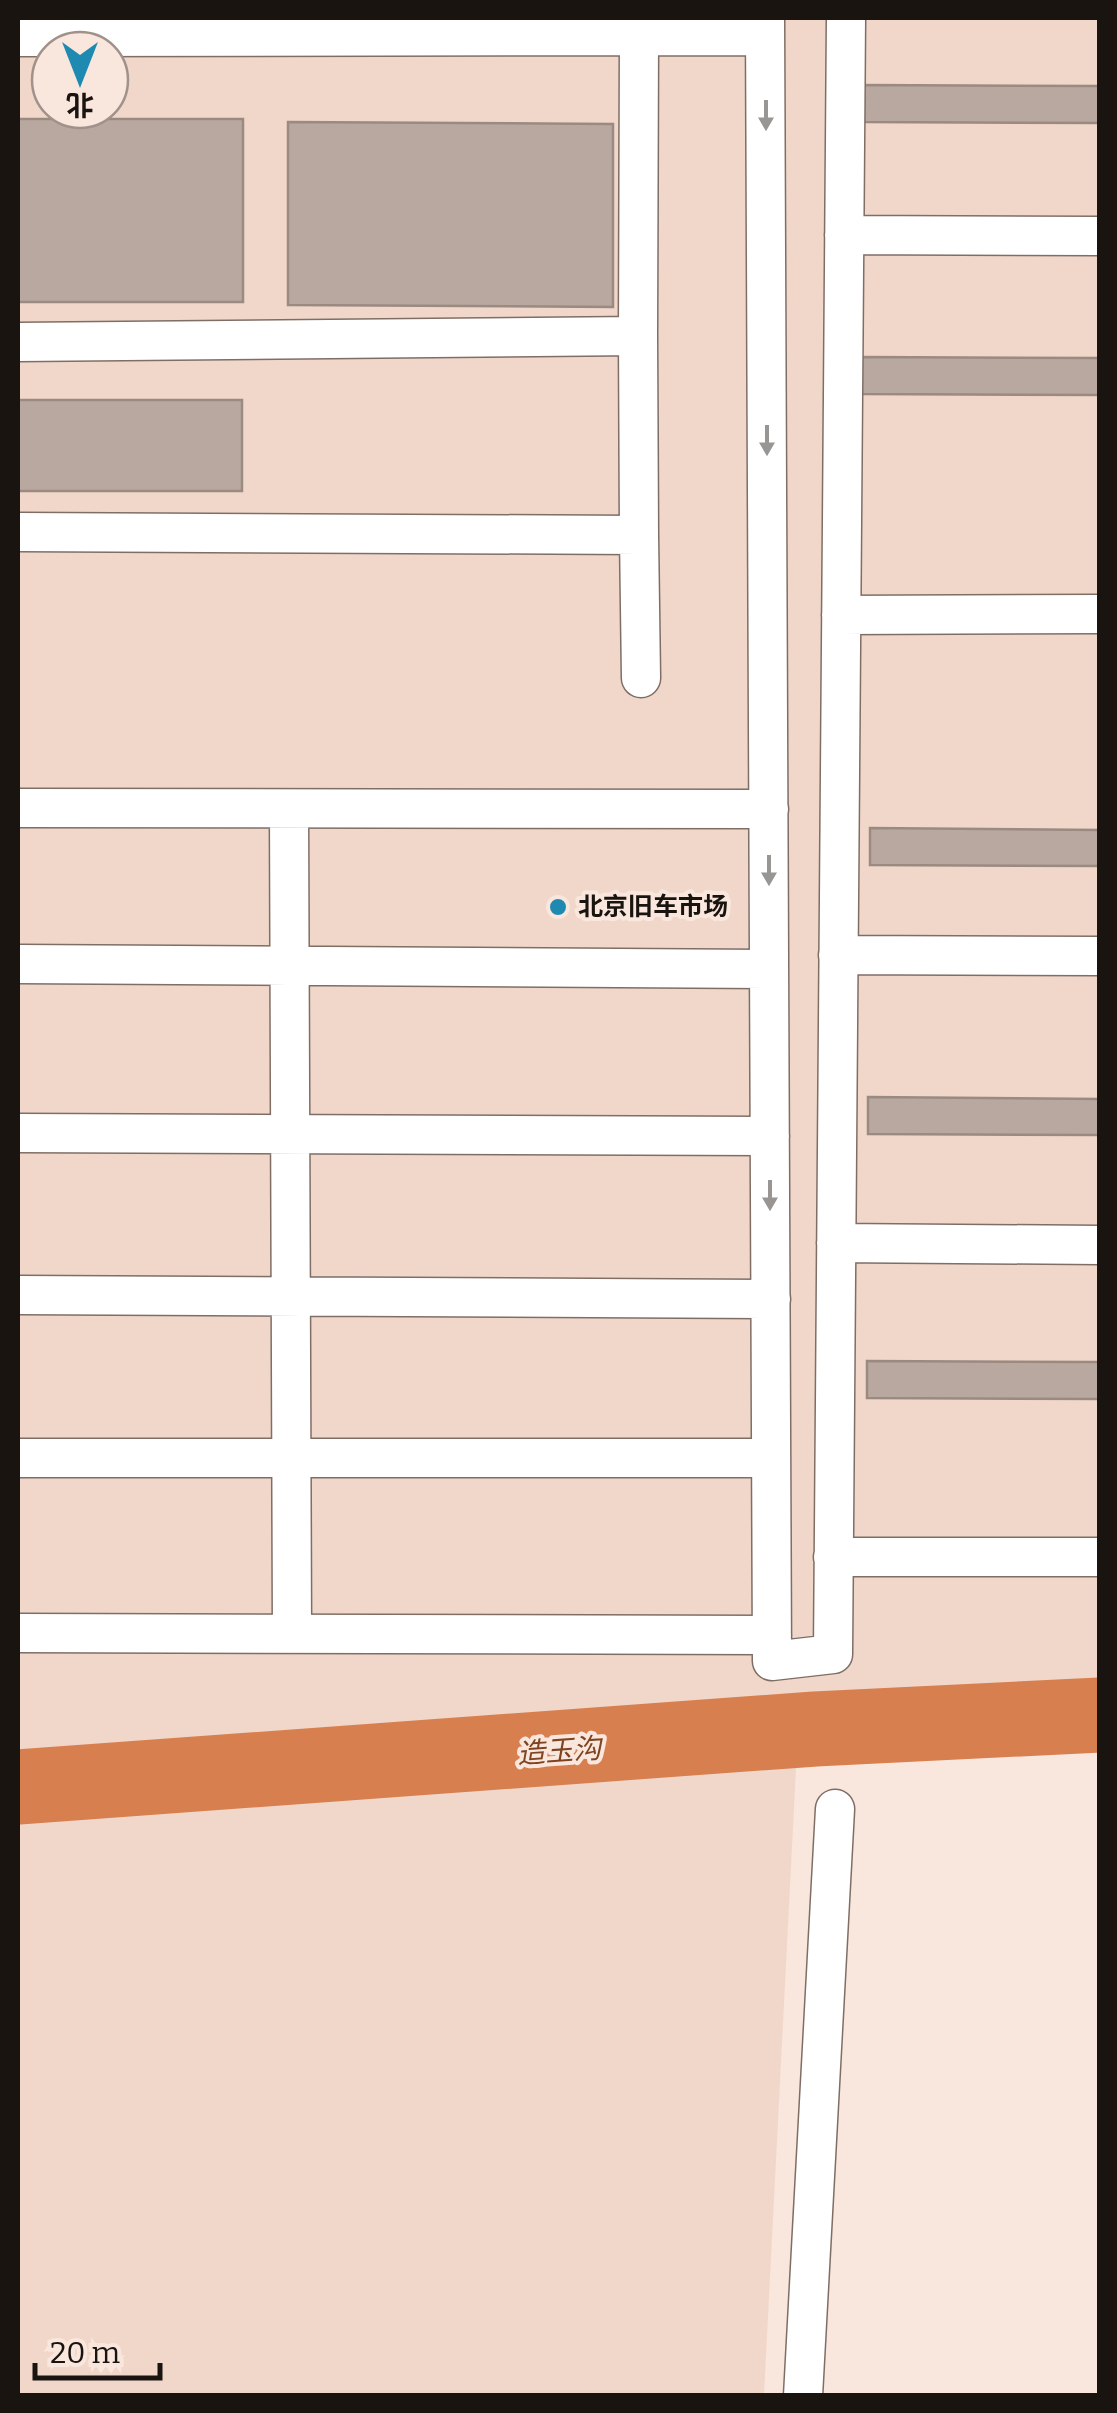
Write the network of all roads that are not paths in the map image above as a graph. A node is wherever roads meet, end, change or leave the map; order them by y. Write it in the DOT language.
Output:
graph roads {
  1 [pos="846,18"];
  2 [pos="765,27"];
  3 [pos="639,36"];
  4 [pos="18,37"];
  5 [pos="844,235"];
  6 [pos="1100,236"];
  7 [pos="638,336"];
  8 [pos="18,342"];
  9 [pos="18,532"];
  10 [pos="639,535"];
  11 [pos="841,614"];
  12 [pos="1100,614"];
  13 [pos="641,678"];
  14 [pos="18,808"];
  15 [pos="289,808"];
  16 [pos="769,808"];
  17 [pos="838,955"];
  18 [pos="1100,956"];
  19 [pos="18,964"];
  20 [pos="290,966"];
  21 [pos="769,969"];
  22 [pos="18,1132"];
  23 [pos="290,1134"];
  24 [pos="770,1136"];
  25 [pos="836,1243"];
  26 [pos="1100,1245"];
  27 [pos="18,1295"];
  28 [pos="291,1296"];
  29 [pos="771,1300"];
  30 [pos="18,1458"];
  31 [pos="292,1458"];
  32 [pos="772,1458"];
  33 [pos="834,1557"];
  34 [pos="1100,1557"];
  35 [pos="18,1633"];
  36 [pos="292,1634"];
  37 [pos="772,1635"];
  38 [pos="835,1809"];
  39 [pos="803,2396"];
  1 -- 5 [label="street"];
  2 -- 3 [label="street"];
  2 -- 16 [label="street, one-way"];
  3 -- 4 [label="street"];
  3 -- 7 [label="street"];
  5 -- 6 [label="street"];
  5 -- 11 [label="street"];
  7 -- 8 [label="street"];
  7 -- 10 [label="street"];
  9 -- 10 [label="street"];
  10 -- 13 [label="street"];
  11 -- 12 [label="street"];
  11 -- 17 [label="street"];
  14 -- 15 [label="street"];
  15 -- 16 [label="street"];
  15 -- 20 [label="street"];
  16 -- 21 [label="street, one-way"];
  17 -- 18 [label="street"];
  17 -- 25 [label="street"];
  19 -- 20 [label="street"];
  20 -- 21 [label="street"];
  20 -- 23 [label="street"];
  21 -- 24 [label="street"];
  22 -- 23 [label="street"];
  23 -- 24 [label="street"];
  23 -- 28 [label="street"];
  24 -- 29 [label="street, one-way"];
  25 -- 26 [label="street"];
  25 -- 33 [label="street"];
  27 -- 28 [label="street"];
  28 -- 29 [label="street"];
  28 -- 31 [label="street"];
  29 -- 32 [label="street"];
  30 -- 31 [label="street"];
  31 -- 32 [label="street"];
  31 -- 36 [label="street"];
  32 -- 37 [label="street"];
  33 -- 34 [label="street"];
  33 -- 37 [label="street"];
  35 -- 36 [label="street"];
  36 -- 37 [label="street"];
  38 -- 39 [label="street"];
}
